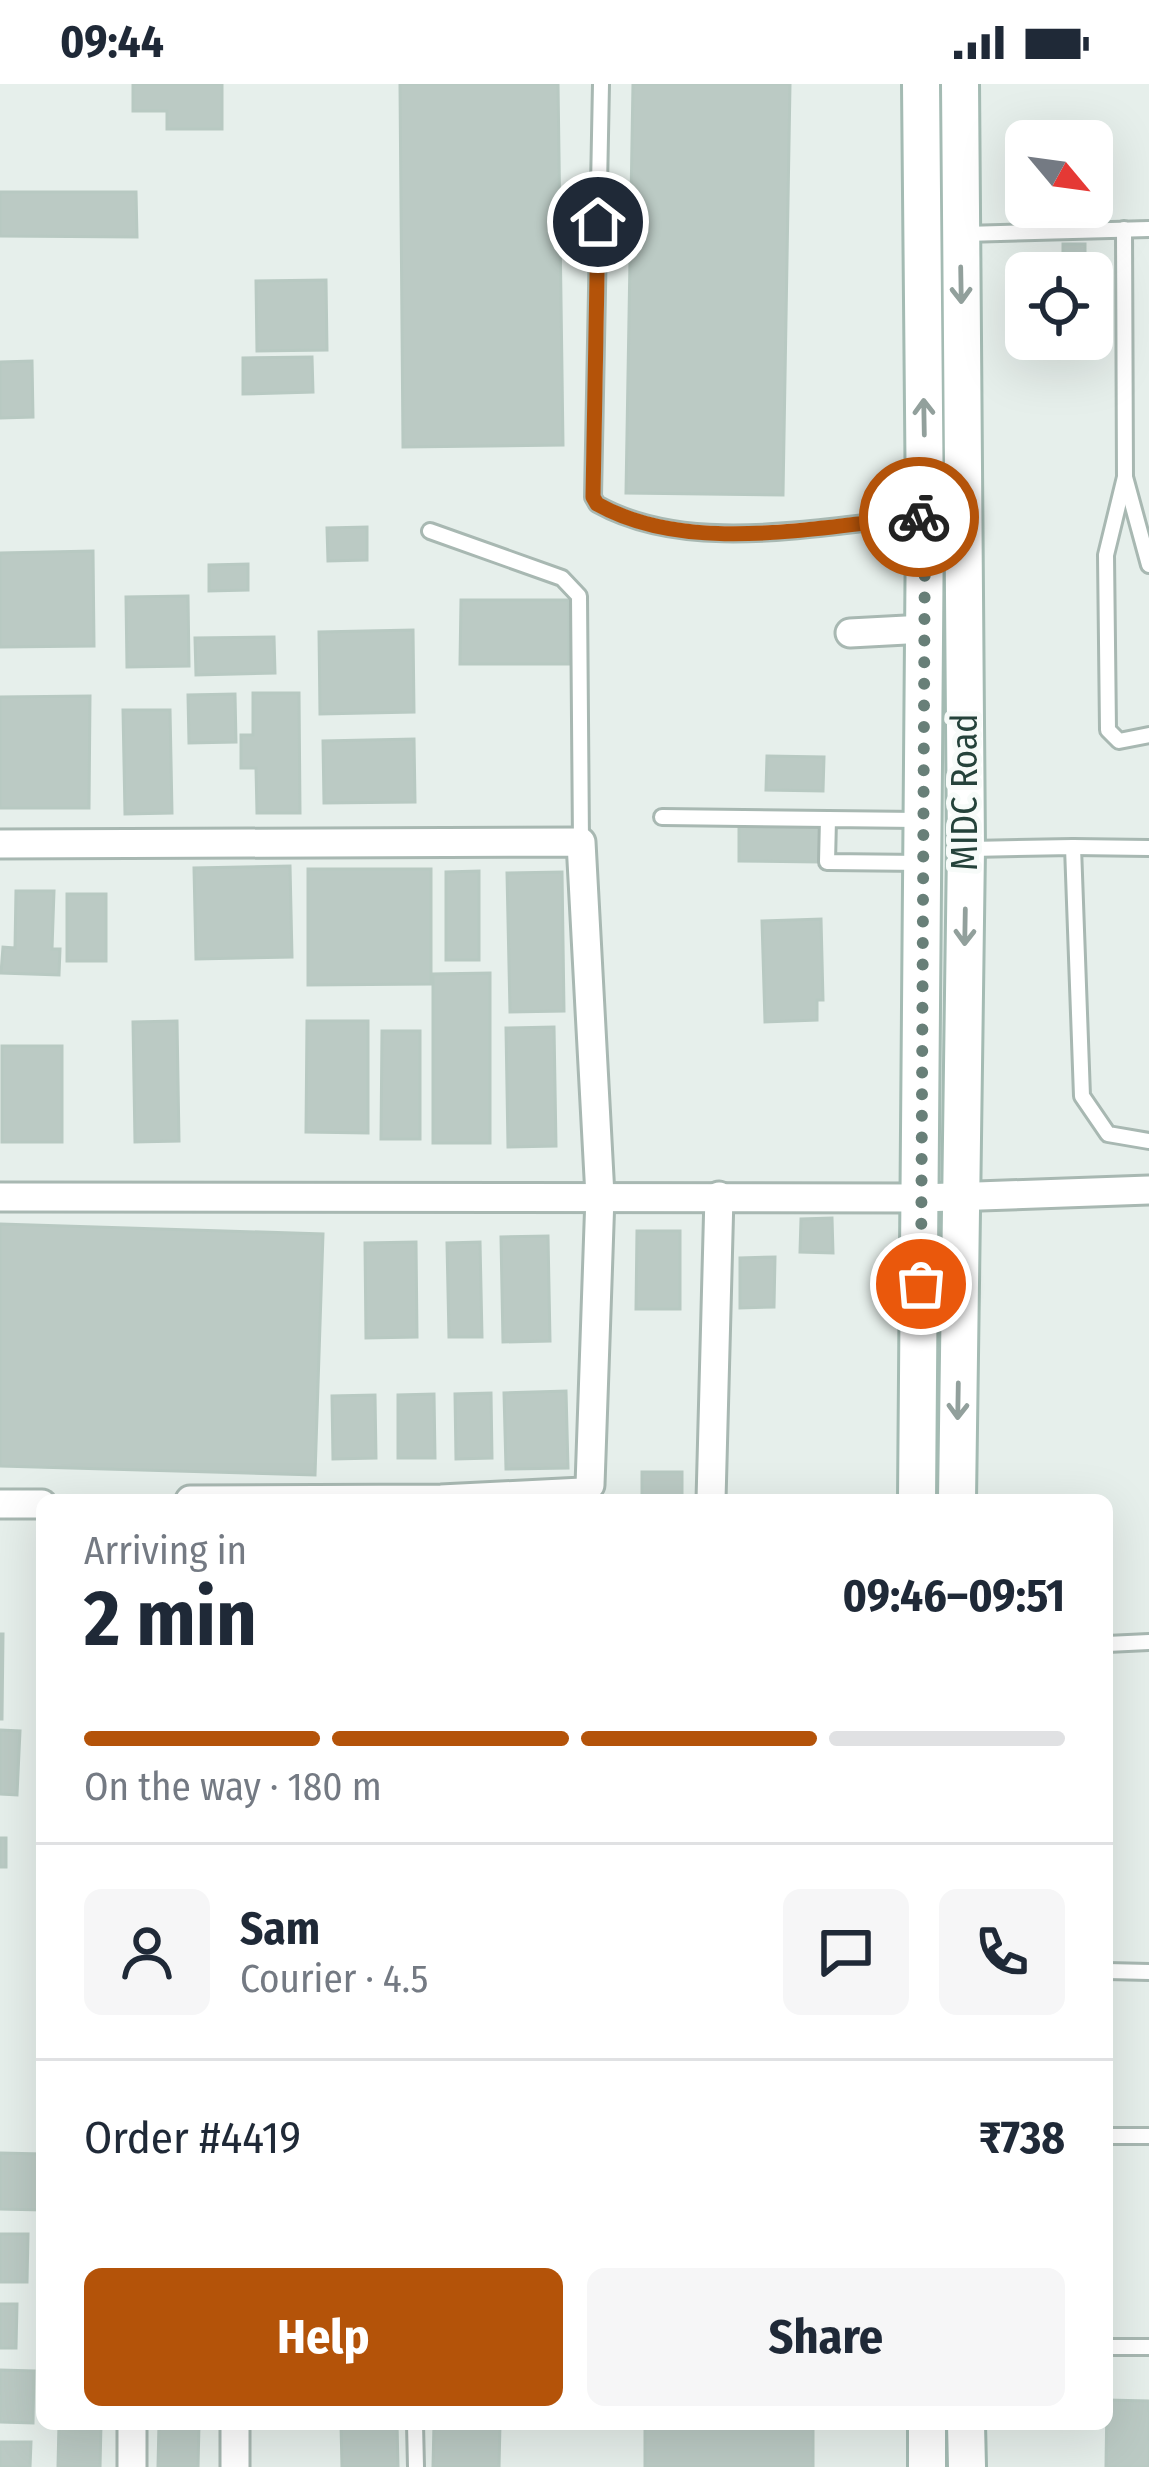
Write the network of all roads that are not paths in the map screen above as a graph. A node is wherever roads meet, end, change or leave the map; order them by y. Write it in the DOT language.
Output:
graph roads {
  1 [pos="601,84"];
  2 [pos="921,84"];
  3 [pos="960,84"];
  4 [pos="1124,229"];
  5 [pos="1149,229"];
  6 [pos="960,234"];
  7 [pos="1125,477"];
  8 [pos="925,517"];
  9 [pos="430,531"];
  10 [pos="1149,565"];
  11 [pos="925,629"];
  12 [pos="850,633"];
  13 [pos="1149,735"];
  14 [pos="662,817"];
  15 [pos="828,819"];
  16 [pos="924,820"];
  17 [pos="581,842"];
  18 [pos="0,844"];
  19 [pos="1073,847"];
  20 [pos="1149,848"];
  21 [pos="966,849"];
  22 [pos="923,863"];
  23 [pos="1149,1141"];
  24 [pos="1149,1190"];
  25 [pos="600,1196"];
  26 [pos="719,1196"];
  27 [pos="0,1197"];
  28 [pos="961,1197"];
  29 [pos="922,1198"];
  30 [pos="547,1494"];
  31 [pos="711,1494"];
  32 [pos="917,1494"];
  33 [pos="957,1494"];
  34 [pos="0,1504"];
  35 [pos="36,1504"];
  36 [pos="1149,1642"];
  37 [pos="1113,1644"];
  38 [pos="1113,1972"];
  39 [pos="1149,1972"];
  40 [pos="1149,2136"];
  41 [pos="1113,2137"];
  42 [pos="1113,2347"];
  43 [pos="1149,2347"];
  44 [pos="132,2430"];
  45 [pos="235,2430"];
  46 [pos="415,2430"];
  47 [pos="927,2430"];
  48 [pos="966,2430"];
  49 [pos="132,2467"];
  50 [pos="236,2467"];
  51 [pos="416,2467"];
  52 [pos="927,2467"];
  53 [pos="967,2467"];
  1 -- 8 [label="lane"];
  8 -- 2 [label="main road, MIDC Road, one-way"];
  3 -- 6 [label="main road, MIDC Road"];
  4 -- 5 [label="lane"];
  4 -- 6 [label="lane"];
  4 -- 7 [label="lane"];
  6 -- 21 [label="main road, MIDC Road, one-way"];
  7 -- 10 [label="lane"];
  7 -- 13 [label="lane"];
  8 -- 11 [label="main road, MIDC Road"];
  9 -- 17 [label="lane"];
  11 -- 12 [label="street"];
  11 -- 16 [label="main road, MIDC Road"];
  14 -- 15 [label="lane"];
  15 -- 16 [label="lane"];
  15 -- 22 [label="lane"];
  16 -- 22 [label="main road, MIDC Road"];
  17 -- 18 [label="street"];
  17 -- 25 [label="street"];
  19 -- 20 [label="lane"];
  19 -- 21 [label="lane"];
  19 -- 23 [label="lane"];
  21 -- 28 [label="main road, MIDC Road, one-way"];
  22 -- 29 [label="main road, MIDC Road"];
  24 -- 28 [label="street"];
  25 -- 26 [label="street"];
  25 -- 27 [label="street"];
  25 -- 30 [label="street"];
  26 -- 29 [label="street"];
  26 -- 31 [label="street"];
  28 -- 29 [label="street"];
  28 -- 33 [label="main road, MIDC Road, one-way"];
  29 -- 32 [label="main road, MIDC Road"];
  34 -- 35 [label="street"];
  36 -- 37 [label="lane"];
  38 -- 39 [label="lane"];
  40 -- 41 [label="lane"];
  42 -- 43 [label="lane"];
  44 -- 49 [label="street"];
  45 -- 50 [label="street"];
  46 -- 51 [label="lane"];
  47 -- 52 [label="main road"];
  48 -- 53 [label="main road"];
}
